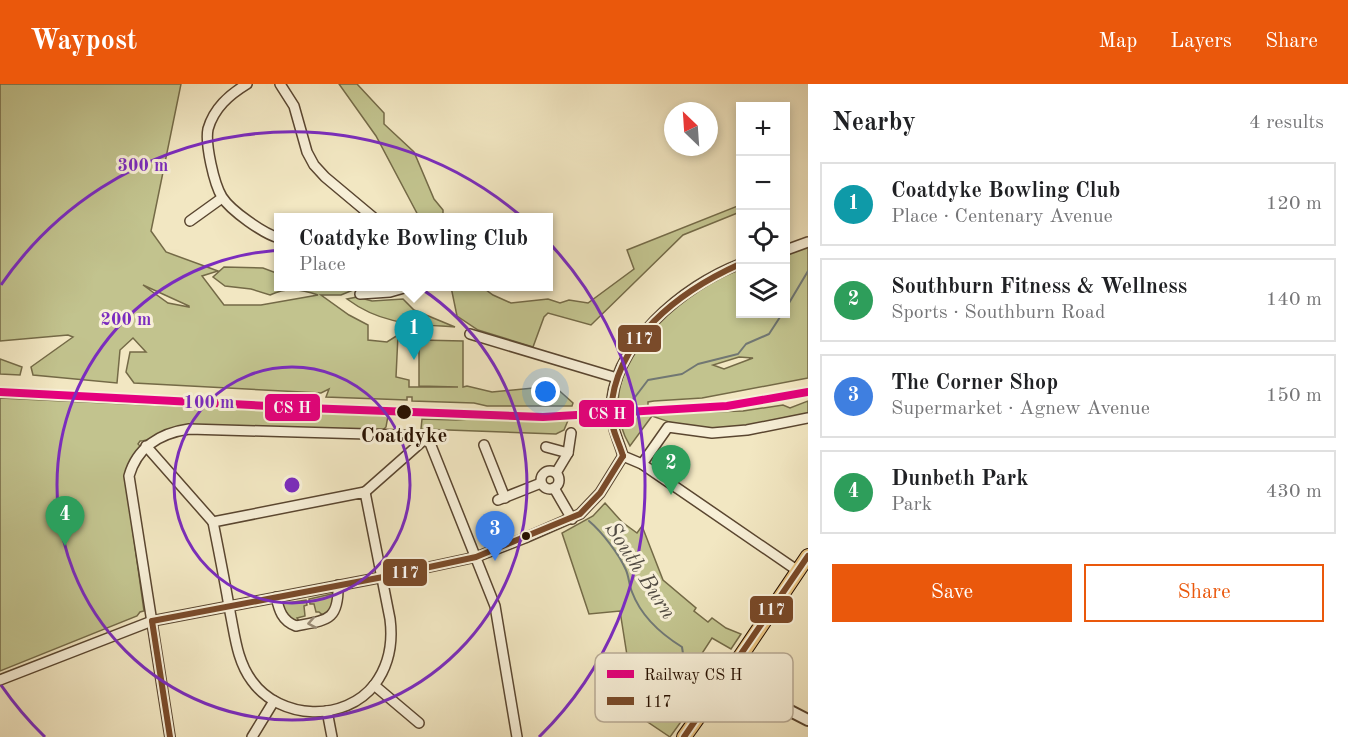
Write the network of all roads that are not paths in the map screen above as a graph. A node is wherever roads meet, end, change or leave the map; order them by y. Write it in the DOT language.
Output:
graph roads {
  1 [pos="247,84"];
  2 [pos="280,84"];
  3 [pos="222,198"];
  4 [pos="368,213"];
  5 [pos="190,222"];
  6 [pos="274,236"];
  7 [pos="808,242"];
  8 [pos="790,249"];
  9 [pos="736,266"];
  10 [pos="394,291"];
  11 [pos="360,294"];
  12 [pos="470,334"];
  13 [pos="617,378"];
  14 [pos="808,418"];
  15 [pos="571,433"];
  16 [pos="427,441"];
  17 [pos="484,445"];
  18 [pos="146,446"];
  19 [pos="546,447"];
  20 [pos="568,453"];
  21 [pos="623,456"];
  22 [pos="642,464"];
  23 [pos="556,473"];
  24 [pos="541,483"];
  25 [pos="554,488"];
  26 [pos="365,492"];
  27 [pos="572,519"];
  28 [pos="213,522"];
  29 [pos="476,556"];
  30 [pos="808,556"];
  31 [pos="798,571"];
  32 [pos="383,577"];
  33 [pos="338,585"];
  34 [pos="276,597"];
  35 [pos="229,605"];
  36 [pos="147,623"];
  37 [pos="743,653"];
  38 [pos="0,680"];
  39 [pos="374,686"];
  40 [pos="274,701"];
  41 [pos="327,711"];
  42 [pos="793,712"];
  43 [pos="808,720"];
  44 [pos="694,722"];
  45 [pos="418,723"];
  46 [pos="170,737"];
  47 [pos="252,737"];
  48 [pos="332,737"];
  49 [pos="517,737"];
  50 [pos="684,737"];
  1 -- 3 [label="street"];
  2 -- 4 [label="street"];
  3 -- 5 [label="street"];
  3 -- 6 [label="street"];
  7 -- 8 [label="street"];
  9 -- 13 [label="street"];
  10 -- 11 [label="street"];
  12 -- 13 [label="street"];
  13 -- 21 [label="street"];
  14 -- 22 [label="street"];
  15 -- 20 [label="street"];
  16 -- 18 [label="street"];
  16 -- 26 [label="street"];
  16 -- 29 [label="street"];
  17 -- 24 [label="street"];
  18 -- 28 [label="street"];
  18 -- 36 [label="street"];
  19 -- 20 [label="street"];
  20 -- 23 [label="street"];
  21 -- 22 [label="street"];
  21 -- 27 [label="street"];
  22 -- 31 [label="street"];
  23 -- 24 [label="street"];
  23 -- 25 [label="street"];
  24 -- 25 [label="street"];
  25 -- 27 [label="street"];
  26 -- 28 [label="street"];
  26 -- 32 [label="street"];
  27 -- 29 [label="street"];
  28 -- 35 [label="street"];
  29 -- 32 [label="street"];
  29 -- 49 [label="street"];
  30 -- 31 [label="main road"];
  31 -- 37 [label="main road"];
  32 -- 33 [label="street"];
  32 -- 39 [label="street"];
  33 -- 34 [label="street"];
  33 -- 34 [label="street, one-way"];
  34 -- 35 [label="street"];
  35 -- 36 [label="street"];
  35 -- 40 [label="street"];
  36 -- 38 [label="street"];
  36 -- 46 [label="street"];
  39 -- 41 [label="street"];
  39 -- 45 [label="street"];
  40 -- 41 [label="street"];
  40 -- 47 [label="street"];
  41 -- 48 [label="street"];
  42 -- 43 [label="street"];
  44 -- 50 [label="main road"];
}
